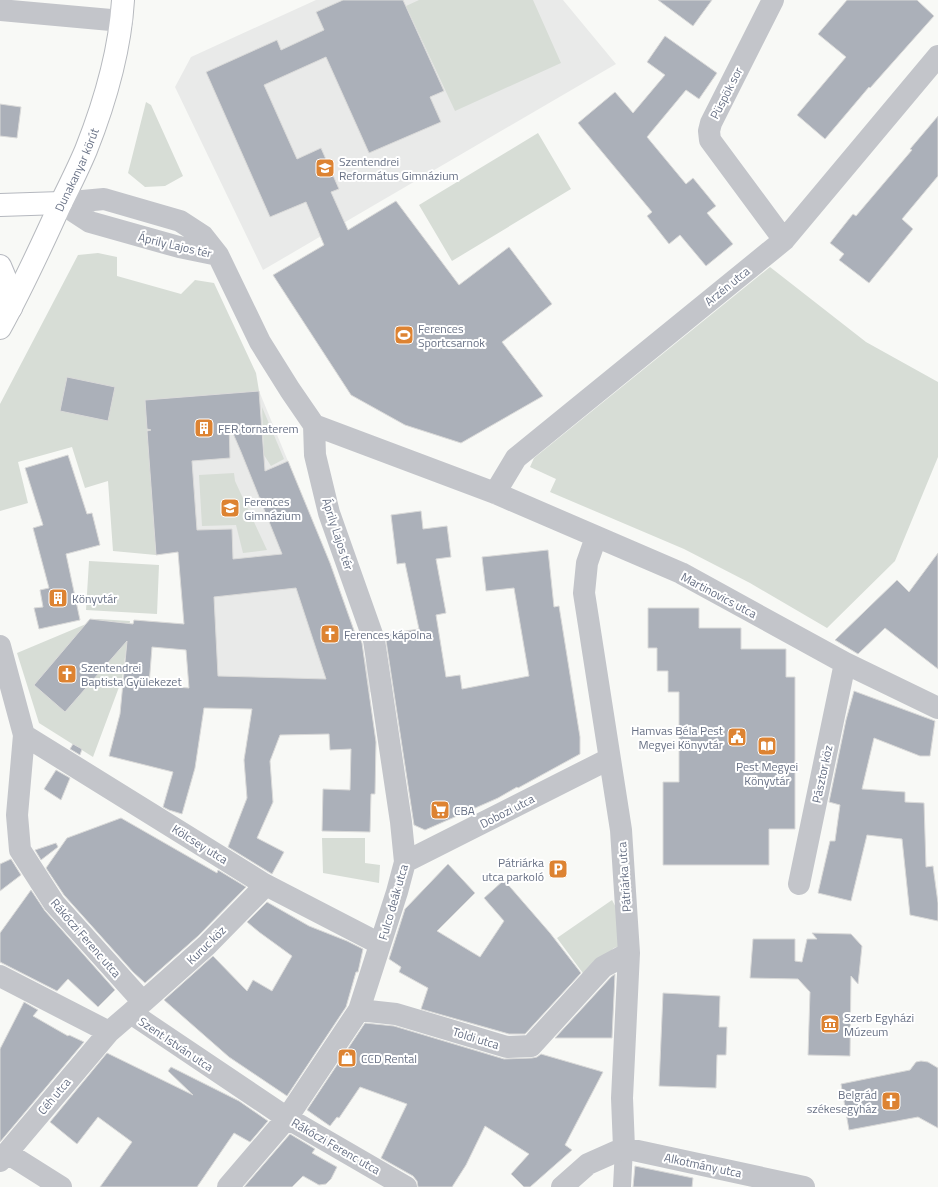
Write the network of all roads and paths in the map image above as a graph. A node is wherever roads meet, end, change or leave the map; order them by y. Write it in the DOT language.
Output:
graph roads {
  1 [pos="773,0"];
  2 [pos="0,10"];
  3 [pos="122,11"];
  4 [pos="938,56"];
  5 [pos="61,204"];
  6 [pos="0,205"];
  7 [pos="784,240"];
  8 [pos="0,266"];
  9 [pos="11,308"];
  10 [pos="0,328"];
  11 [pos="314,425"];
  12 [pos="495,493"];
  13 [pos="596,537"];
  14 [pos="374,640"];
  15 [pos="0,646"];
  16 [pos="845,663"];
  17 [pos="938,708"];
  18 [pos="24,735"];
  19 [pos="609,759"];
  20 [pos="17,815"];
  21 [pos="0,831"];
  22 [pos="406,862"];
  23 [pos="264,884"];
  24 [pos="799,884"];
  25 [pos="380,944"];
  26 [pos="629,953"];
  27 [pos="0,976"];
  28 [pos="137,1008"];
  29 [pos="359,1010"];
  30 [pos="109,1032"];
  31 [pos="287,1118"];
  32 [pos="624,1148"];
  33 [pos="3,1157"];
  34 [pos="62,1187"];
  35 [pos="228,1187"];
  36 [pos="406,1187"];
  37 [pos="562,1187"];
  38 [pos="622,1187"];
  39 [pos="804,1187"];
  1 -- 7 [label="street, Püspök sor"];
  2 -- 3 [label="street"];
  3 -- 5 [label="main road, Dunakanyar körút"];
  4 -- 7 [label="street, Arzén utca"];
  5 -- 6 [label="main road"];
  5 -- 9 [label="main road, Dunakanyar körút"];
  5 -- 11 [label="street, Áprily Lajos tér"];
  7 -- 12 [label="street, Arzén utca"];
  8 -- 9 [label="main road"];
  9 -- 10 [label="main road, Dunakanyar körút"];
  11 -- 12 [label="street"];
  11 -- 14 [label="street, Áprily Lajos tér"];
  12 -- 13 [label="street, Martinovics utca"];
  13 -- 16 [label="street, Martinovics utca"];
  13 -- 19 [label="street, Pátriárka utca"];
  14 -- 22 [label="street, Fulco deák utca"];
  15 -- 18 [label="street, Rákóczi Ferenc utca"];
  16 -- 17 [label="street, Martinovics utca"];
  16 -- 24 [label="street, Pásztor köz"];
  18 -- 20 [label="street, Rákóczi Ferenc utca"];
  18 -- 23 [label="street, Kölcsey utca"];
  19 -- 22 [label="street, Dobozi utca"];
  19 -- 26 [label="street, Pátriárka utca"];
  20 -- 21 [label="street"];
  20 -- 28 [label="street, Rákóczi Ferenc utca"];
  22 -- 25 [label="street, Fulco deák utca"];
  23 -- 25 [label="street, Kölcsey utca"];
  23 -- 28 [label="street, Kuruc köz"];
  25 -- 29 [label="street, Fulco deák utca"];
  26 -- 29 [label="street, Toldi utca"];
  26 -- 32 [label="street, Pátriárka utca"];
  27 -- 30 [label="street"];
  28 -- 30 [label="street, Szent István utca"];
  28 -- 31 [label="street, Szent István utca"];
  29 -- 31 [label="street, Fulco deák utca"];
  30 -- 33 [label="street, Céh utca"];
  31 -- 35 [label="street, Fulco deák utca"];
  31 -- 36 [label="street, Rákóczi Ferenc utca"];
  32 -- 37 [label="street"];
  32 -- 38 [label="street"];
  32 -- 39 [label="street, Alkotmány utca"];
  33 -- 34 [label="street"];
}
